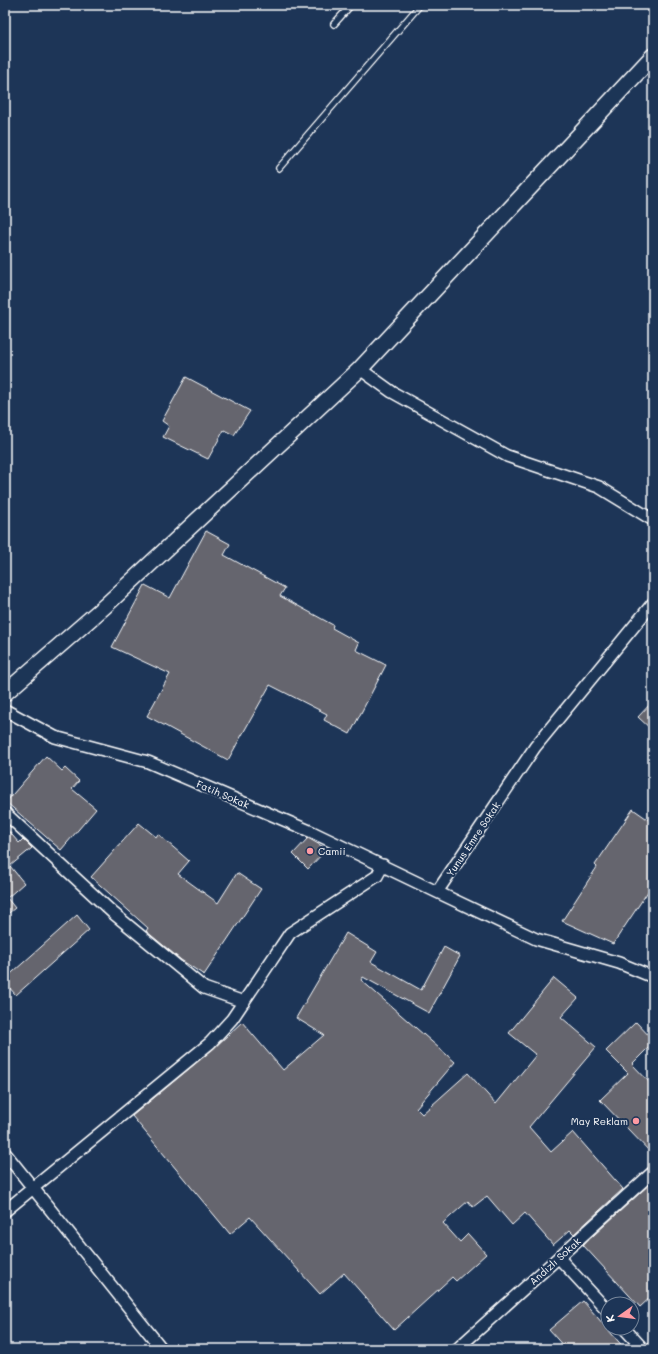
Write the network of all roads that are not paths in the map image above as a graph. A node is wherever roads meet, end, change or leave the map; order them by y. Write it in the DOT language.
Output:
graph roads {
  1 [pos="351,5"];
  2 [pos="420,5"];
  3 [pos="334,24"];
  4 [pos="653,56"];
  5 [pos="279,168"];
  6 [pos="360,369"];
  7 [pos="653,520"];
  8 [pos="653,603"];
  9 [pos="5,693"];
  10 [pos="5,710"];
  11 [pos="5,813"];
  12 [pos="383,866"];
  13 [pos="437,892"];
  14 [pos="653,977"];
  15 [pos="244,1002"];
  16 [pos="5,1152"];
  17 [pos="653,1172"];
  18 [pos="34,1188"];
  19 [pos="5,1210"];
  20 [pos="559,1258"];
  21 [pos="600,1302"];
  22 [pos="631,1336"];
  23 [pos="162,1349"];
  24 [pos="457,1349"];
  25 [pos="643,1349"];
  1 -- 3 [label="lane"];
  2 -- 5 [label="lane"];
  4 -- 6 [label="street"];
  6 -- 7 [label="street"];
  6 -- 9 [label="street"];
  8 -- 13 [label="street, Yunus Emre Sokak"];
  10 -- 12 [label="street, Fatih Sokak"];
  11 -- 15 [label="street"];
  12 -- 13 [label="street, Fatih Sokak"];
  12 -- 15 [label="street"];
  13 -- 14 [label="street"];
  15 -- 18 [label="street"];
  16 -- 18 [label="street"];
  17 -- 20 [label="street, Andızlı Sokak"];
  18 -- 19 [label="street"];
  18 -- 23 [label="street"];
  20 -- 21 [label="street"];
  20 -- 24 [label="street, Andızlı Sokak"];
  22 -- 25 [label="street"];
}
